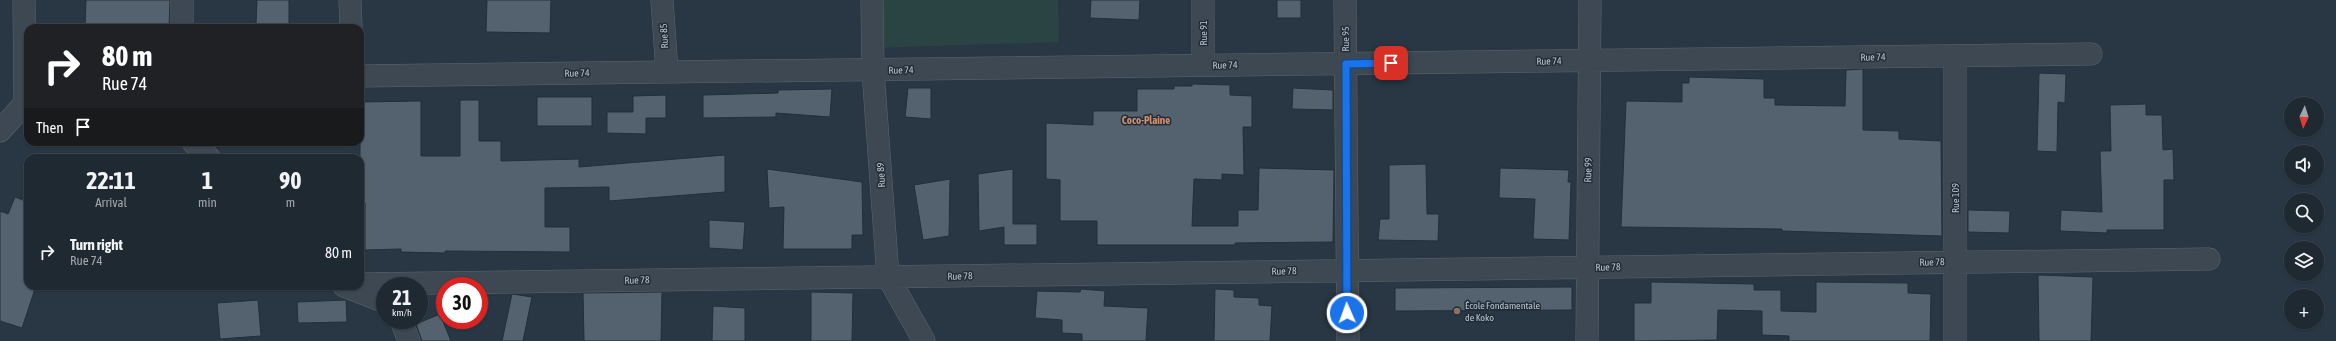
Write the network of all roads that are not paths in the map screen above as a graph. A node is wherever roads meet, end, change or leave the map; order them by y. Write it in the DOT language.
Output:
graph roads {
  1 [pos="24,0"];
  2 [pos="182,0"];
  3 [pos="350,0"];
  4 [pos="662,0"];
  5 [pos="872,0"];
  6 [pos="1202,0"];
  7 [pos="1345,0"];
  8 [pos="1590,0"];
  9 [pos="24,24"];
  10 [pos="182,24"];
  11 [pos="350,24"];
  12 [pos="2091,54"];
  13 [pos="1955,56"];
  14 [pos="1589,60"];
  15 [pos="1346,64"];
  16 [pos="1203,65"];
  17 [pos="873,71"];
  18 [pos="666,72"];
  19 [pos="364,76"];
  20 [pos="24,104"];
  21 [pos="0,132"];
  22 [pos="197,146"];
  23 [pos="205,154"];
  24 [pos="2209,259"];
  25 [pos="1955,262"];
  26 [pos="1586,267"];
  27 [pos="1346,270"];
  28 [pos="888,277"];
  29 [pos="364,284"];
  30 [pos="354,290"];
  31 [pos="376,298"];
  32 [pos="404,329"];
  33 [pos="409,341"];
  34 [pos="924,341"];
  35 [pos="1348,341"];
  36 [pos="1587,341"];
  37 [pos="1955,341"];
  1 -- 9 [label="street"];
  2 -- 10 [label="street"];
  3 -- 11 [label="street"];
  4 -- 18 [label="street, Rue 85"];
  5 -- 17 [label="street, Rue 89"];
  6 -- 16 [label="street, Rue 91"];
  7 -- 15 [label="street, Rue 95"];
  8 -- 14 [label="street, Rue 99"];
  12 -- 13 [label="street, Rue 74"];
  13 -- 14 [label="street, Rue 74"];
  13 -- 25 [label="street, Rue 109"];
  14 -- 15 [label="street, Rue 74"];
  14 -- 26 [label="street, Rue 99"];
  15 -- 16 [label="street, Rue 74"];
  15 -- 27 [label="street, Rue 95"];
  16 -- 17 [label="street, Rue 74"];
  17 -- 18 [label="street, Rue 74"];
  17 -- 28 [label="street, Rue 89"];
  18 -- 19 [label="street, Rue 74"];
  20 -- 21 [label="street"];
  22 -- 23 [label="street"];
  24 -- 25 [label="street, Rue 78"];
  25 -- 26 [label="street, Rue 78"];
  25 -- 37 [label="street, Rue 109"];
  26 -- 27 [label="street, Rue 78"];
  26 -- 36 [label="street, Rue 99"];
  27 -- 28 [label="street, Rue 78"];
  27 -- 35 [label="street, Rue 95"];
  28 -- 29 [label="street, Rue 78"];
  28 -- 34 [label="street, Rue 89"];
  30 -- 31 [label="street"];
  32 -- 33 [label="street"];
}
